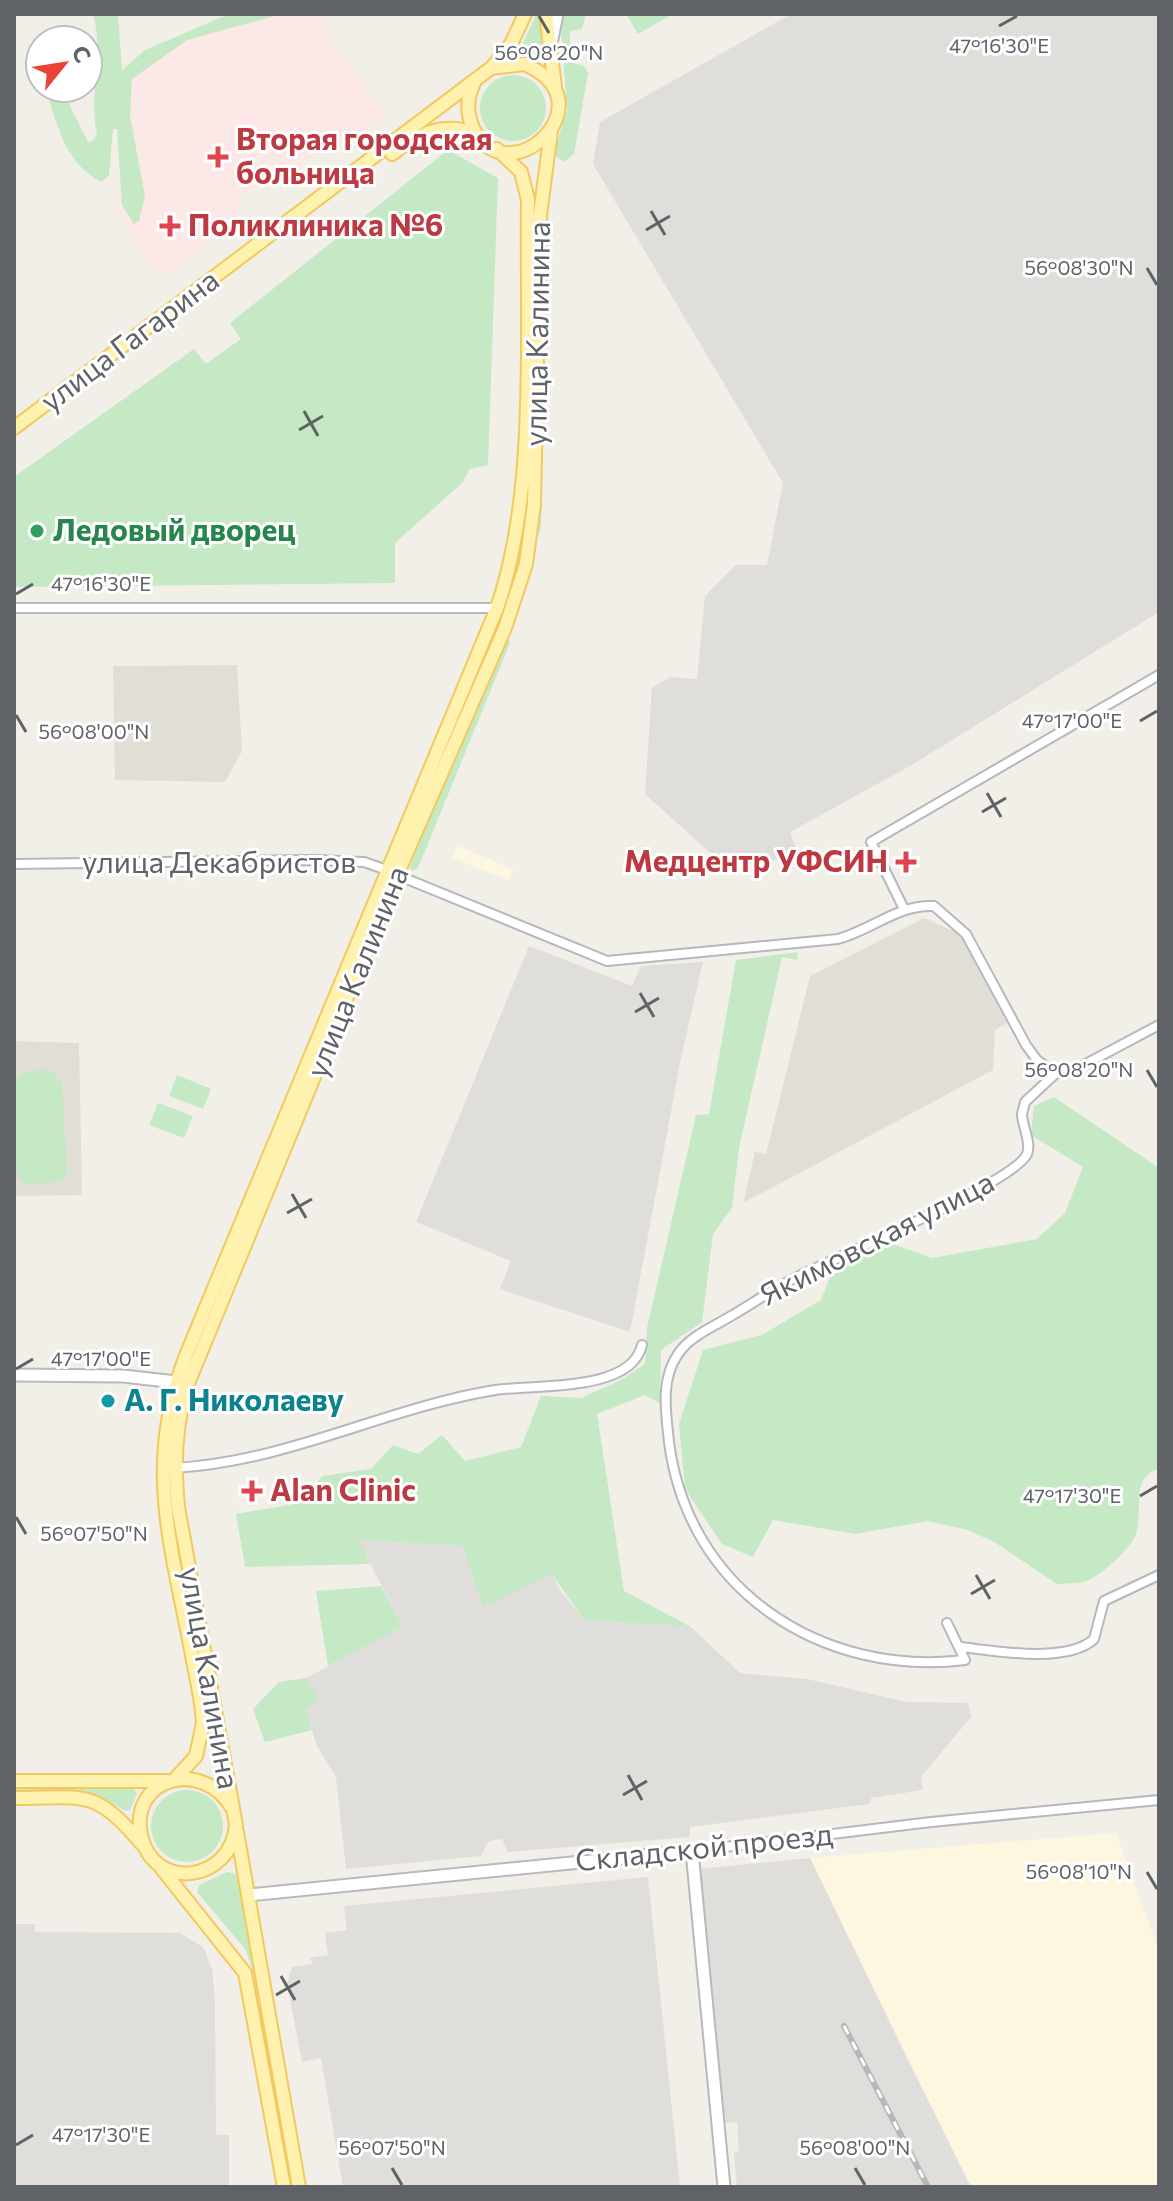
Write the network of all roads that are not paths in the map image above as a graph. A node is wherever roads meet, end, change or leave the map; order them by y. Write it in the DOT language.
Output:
graph roads {
  1 [pos="525,14"];
  2 [pos="546,14"];
  3 [pos="557,14"];
  4 [pos="551,52"];
  5 [pos="491,68"];
  6 [pos="475,81"];
  7 [pos="556,94"];
  8 [pos="551,131"];
  9 [pos="476,134"];
  10 [pos="497,149"];
  11 [pos="220,279"];
  12 [pos="47,409"];
  13 [pos="14,428"];
  14 [pos="14,438"];
  15 [pos="14,608"];
  16 [pos="497,608"];
  17 [pos="1158,677"];
  18 [pos="14,864"];
  19 [pos="392,872"];
  20 [pos="904,909"];
  21 [pos="1159,1025"];
  22 [pos="1055,1074"];
  23 [pos="642,1345"];
  24 [pos="14,1375"];
  25 [pos="181,1384"];
  26 [pos="174,1468"];
  27 [pos="1159,1575"];
  28 [pos="947,1623"];
  29 [pos="961,1647"];
  30 [pos="173,1780"];
  31 [pos="14,1781"];
  32 [pos="14,1798"];
  33 [pos="1159,1800"];
  34 [pos="232,1808"];
  35 [pos="236,1825"];
  36 [pos="692,1851"];
  37 [pos="150,1855"];
  38 [pos="249,1895"];
  39 [pos="284,2187"];
  40 [pos="299,2187"];
  41 [pos="724,2187"];
  1 -- 5 [label="main road"];
  2 -- 4 [label="main road"];
  3 -- 4 [label="street"];
  4 -- 7 [label="main road"];
  5 -- 6 [label="main road"];
  5 -- 7 [label="main road"];
  6 -- 9 [label="main road"];
  6 -- 11 [label="main road, улица Гагарина"];
  7 -- 8 [label="main road"];
  8 -- 10 [label="main road"];
  8 -- 19 [label="main road, улица Калинина"];
  9 -- 10 [label="main road"];
  9 -- 11 [label="main road, улица Гагарина"];
  10 -- 16 [label="main road, улица Калинина"];
  11 -- 12 [label="main road, улица Гагарина"];
  12 -- 13 [label="main road, улица Гагарина"];
  12 -- 14 [label="main road, улица Гагарина"];
  15 -- 16 [label="street"];
  16 -- 19 [label="main road, улица Калинина"];
  17 -- 20 [label="street"];
  18 -- 19 [label="street, улица Декабристов"];
  19 -- 20 [label="street, улица Декабристов"];
  19 -- 25 [label="main road, улица Калинина"];
  20 -- 22 [label="street"];
  21 -- 22 [label="street, Якимовская улица"];
  22 -- 29 [label="street, Якимовская улица"];
  23 -- 26 [label="street"];
  24 -- 25 [label="street"];
  25 -- 26 [label="main road, улица Калинина"];
  25 -- 30 [label="main road, улица Калинина"];
  26 -- 34 [label="main road, улица Калинина"];
  27 -- 29 [label="street"];
  28 -- 29 [label="street"];
  30 -- 31 [label="main road"];
  30 -- 34 [label="main road"];
  30 -- 37 [label="main road"];
  32 -- 37 [label="main road"];
  33 -- 36 [label="street, Складской проезд"];
  34 -- 35 [label="main road"];
  35 -- 37 [label="main road"];
  35 -- 38 [label="main road"];
  36 -- 38 [label="street, Складской проезд"];
  36 -- 41 [label="street"];
  37 -- 39 [label="main road"];
  38 -- 40 [label="main road"];
}
